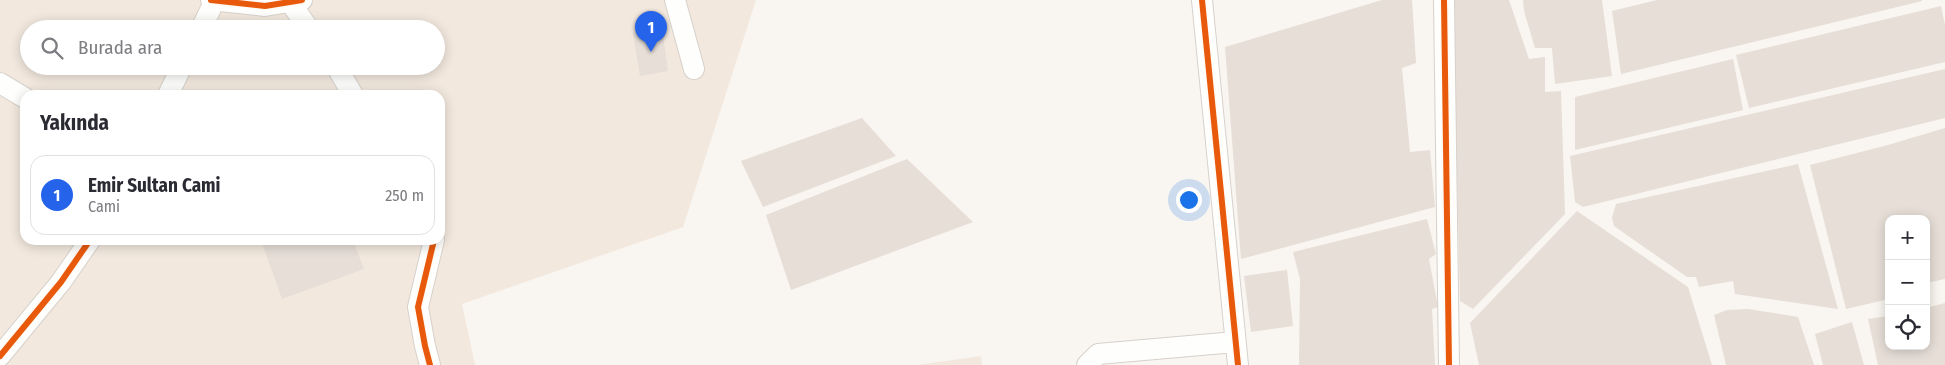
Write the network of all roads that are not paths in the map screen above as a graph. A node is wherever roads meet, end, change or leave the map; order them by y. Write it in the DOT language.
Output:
graph roads {
  1 [pos="214,0"];
  2 [pos="675,0"];
  3 [pos="1202,0"];
  4 [pos="1444,0"];
  5 [pos="296,1"];
  6 [pos="205,20"];
  7 [pos="306,20"];
  8 [pos="694,69"];
  9 [pos="178,75"];
  10 [pos="341,75"];
  11 [pos="0,82"];
  12 [pos="170,90"];
  13 [pos="349,90"];
  14 [pos="20,95"];
  15 [pos="87,245"];
  16 [pos="433,245"];
  17 [pos="1235,342"];
  18 [pos="0,356"];
  19 [pos="430,365"];
  20 [pos="1087,365"];
  21 [pos="1238,365"];
  22 [pos="1449,365"];
  1 -- 5 [label="street"];
  1 -- 6 [label="street"];
  2 -- 8 [label="street"];
  3 -- 17 [label="street"];
  4 -- 22 [label="street"];
  5 -- 7 [label="street"];
  9 -- 12 [label="street"];
  10 -- 13 [label="street"];
  11 -- 14 [label="street"];
  15 -- 18 [label="street"];
  16 -- 19 [label="street"];
  17 -- 20 [label="street"];
  17 -- 21 [label="street"];
}
